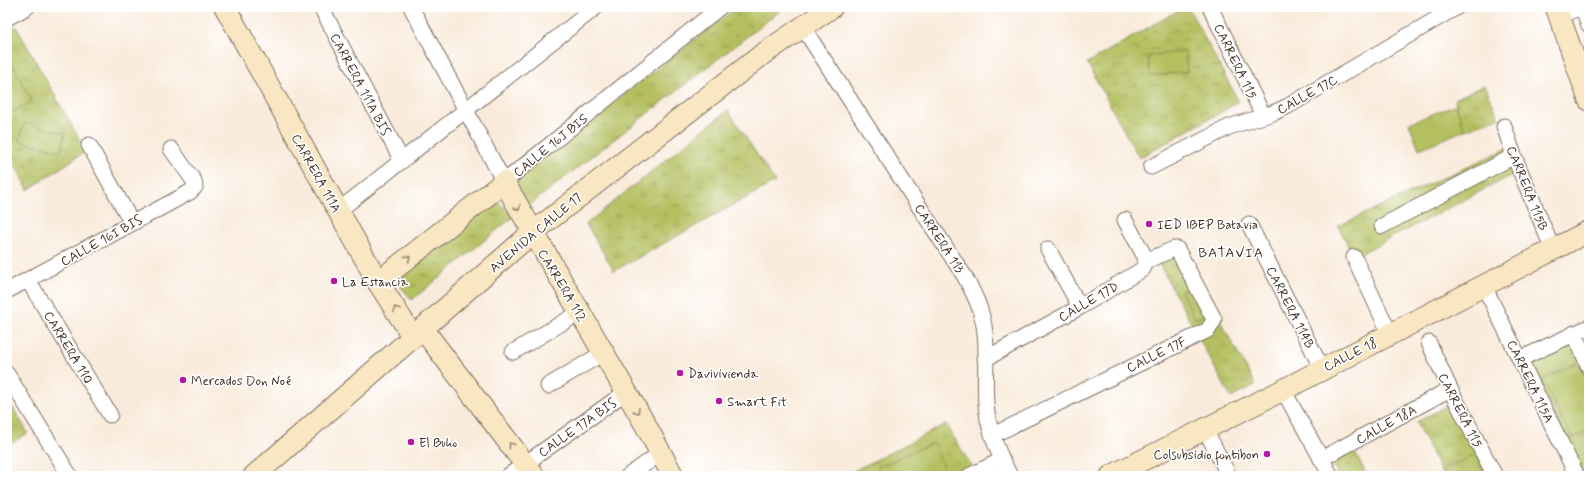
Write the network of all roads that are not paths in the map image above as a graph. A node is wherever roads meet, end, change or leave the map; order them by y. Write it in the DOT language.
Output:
graph roads {
  1 [pos="27,7"];
  2 [pos="225,7"];
  3 [pos="320,7"];
  4 [pos="410,7"];
  5 [pos="596,7"];
  6 [pos="720,7"];
  7 [pos="1210,7"];
  8 [pos="1457,7"];
  9 [pos="1581,7"];
  10 [pos="827,8"];
  11 [pos="1558,11"];
  12 [pos="7,18"];
  13 [pos="1589,25"];
  14 [pos="802,26"];
  15 [pos="1589,100"];
  16 [pos="465,110"];
  17 [pos="1263,115"];
  18 [pos="1504,126"];
  19 [pos="89,145"];
  20 [pos="171,149"];
  21 [pos="1514,156"];
  22 [pos="402,161"];
  23 [pos="1151,167"];
  24 [pos="504,182"];
  25 [pos="338,211"];
  26 [pos="1125,220"];
  27 [pos="132,223"];
  28 [pos="1249,224"];
  29 [pos="1382,226"];
  30 [pos="1589,231"];
  31 [pos="532,233"];
  32 [pos="1048,250"];
  33 [pos="1553,250"];
  34 [pos="1354,257"];
  35 [pos="1146,261"];
  36 [pos="28,280"];
  37 [pos="378,282"];
  38 [pos="1484,286"];
  39 [pos="7,291"];
  40 [pos="1080,307"];
  41 [pos="579,313"];
  42 [pos="1589,327"];
  43 [pos="418,333"];
  44 [pos="1574,333"];
  45 [pos="1390,334"];
  46 [pos="1429,343"];
  47 [pos="513,352"];
  48 [pos="603,353"];
  49 [pos="985,359"];
  50 [pos="1520,359"];
  51 [pos="1589,367"];
  52 [pos="1322,369"];
  53 [pos="7,374"];
  54 [pos="548,386"];
  55 [pos="1450,389"];
  56 [pos="1283,390"];
  57 [pos="626,392"];
  58 [pos="110,415"];
  59 [pos="1205,429"];
  60 [pos="993,435"];
  61 [pos="661,453"];
  62 [pos="1321,459"];
  63 [pos="1002,460"];
  64 [pos="529,470"];
  65 [pos="1125,473"];
  66 [pos="70,476"];
  67 [pos="254,476"];
  68 [pos="508,476"];
  69 [pos="628,476"];
  70 [pos="673,476"];
  71 [pos="969,476"];
  72 [pos="1010,476"];
  73 [pos="1229,476"];
  74 [pos="1331,476"];
  75 [pos="1495,476"];
  76 [pos="1577,476"];
  1 -- 12 [label="street"];
  2 -- 25 [label="street, CARRERA 111A"];
  3 -- 22 [label="street, CARRERA 111A BIS"];
  4 -- 16 [label="street, CARRERA 112"];
  5 -- 16 [label="street"];
  6 -- 24 [label="street, CALLE 16J BIS"];
  7 -- 17 [label="street, CARRERA 115"];
  8 -- 17 [label="street, CALLE 17C"];
  9 -- 11 [label="street"];
  9 -- 13 [label="street"];
  10 -- 14 [label="street, AVENIDA CALLE 17"];
  11 -- 15 [label="street"];
  14 -- 31 [label="street, AVENIDA CALLE 17"];
  14 -- 49 [label="street, CARRERA 113"];
  16 -- 22 [label="street"];
  16 -- 24 [label="street, CARRERA 112"];
  17 -- 23 [label="street, CALLE 17C"];
  18 -- 21 [label="street, CARRERA 115B"];
  19 -- 27 [label="street"];
  20 -- 27 [label="street, CALLE 16I BIS"];
  21 -- 29 [label="street"];
  21 -- 33 [label="street, CARRERA 115B"];
  22 -- 25 [label="street"];
  24 -- 31 [label="street, CARRERA 112, one-way"];
  37 -- 24 [label="street, CALLE 16J BIS, one-way"];
  25 -- 37 [label="street, CARRERA 111A"];
  26 -- 35 [label="street"];
  27 -- 36 [label="street, CALLE 16I BIS"];
  28 -- 52 [label="street, CARRERA 114B"];
  30 -- 33 [label="street, CALLE 18"];
  31 -- 41 [label="street, CARRERA 112"];
  31 -- 43 [label="street, AVENIDA CALLE 17"];
  32 -- 40 [label="street"];
  33 -- 38 [label="street, CALLE 18"];
  34 -- 45 [label="street"];
  35 -- 40 [label="street, CALLE 17D"];
  35 -- 60 [label="street, CALLE 17F"];
  36 -- 39 [label="street, CALLE 16I BIS"];
  36 -- 58 [label="street, CARRERA 110"];
  43 -- 37 [label="street, CARRERA 111A, one-way"];
  38 -- 45 [label="street, CALLE 18"];
  38 -- 50 [label="street, CARRERA 115A"];
  40 -- 49 [label="street, CALLE 17D"];
  41 -- 47 [label="street"];
  41 -- 48 [label="street, CARRERA 112"];
  42 -- 44 [label="street"];
  64 -- 43 [label="street, CARRERA 111A, one-way"];
  43 -- 67 [label="street, AVENIDA CALLE 17"];
  44 -- 50 [label="street"];
  44 -- 51 [label="street"];
  45 -- 52 [label="street, CALLE 18"];
  46 -- 55 [label="street, CARRERA 115"];
  48 -- 54 [label="street"];
  48 -- 57 [label="street, CARRERA 112"];
  49 -- 60 [label="street, CARRERA 113"];
  50 -- 76 [label="street, CARRERA 115A"];
  52 -- 56 [label="street, CALLE 18"];
  53 -- 66 [label="street"];
  55 -- 62 [label="street, CALLE 18A"];
  55 -- 75 [label="street, CARRERA 115"];
  56 -- 59 [label="street, CALLE 18"];
  56 -- 62 [label="street"];
  57 -- 61 [label="street, CARRERA 112, one-way"];
  57 -- 64 [label="street, CALLE 17A BIS"];
  59 -- 65 [label="street, CALLE 18"];
  59 -- 73 [label="street"];
  60 -- 63 [label="street, CARRERA 113"];
  61 -- 69 [label="street"];
  61 -- 70 [label="street, CARRERA 112"];
  62 -- 74 [label="street"];
  63 -- 71 [label="street"];
  63 -- 72 [label="street, CARRERA 113"];
  64 -- 68 [label="street, CALLE 17A BIS"];
}
